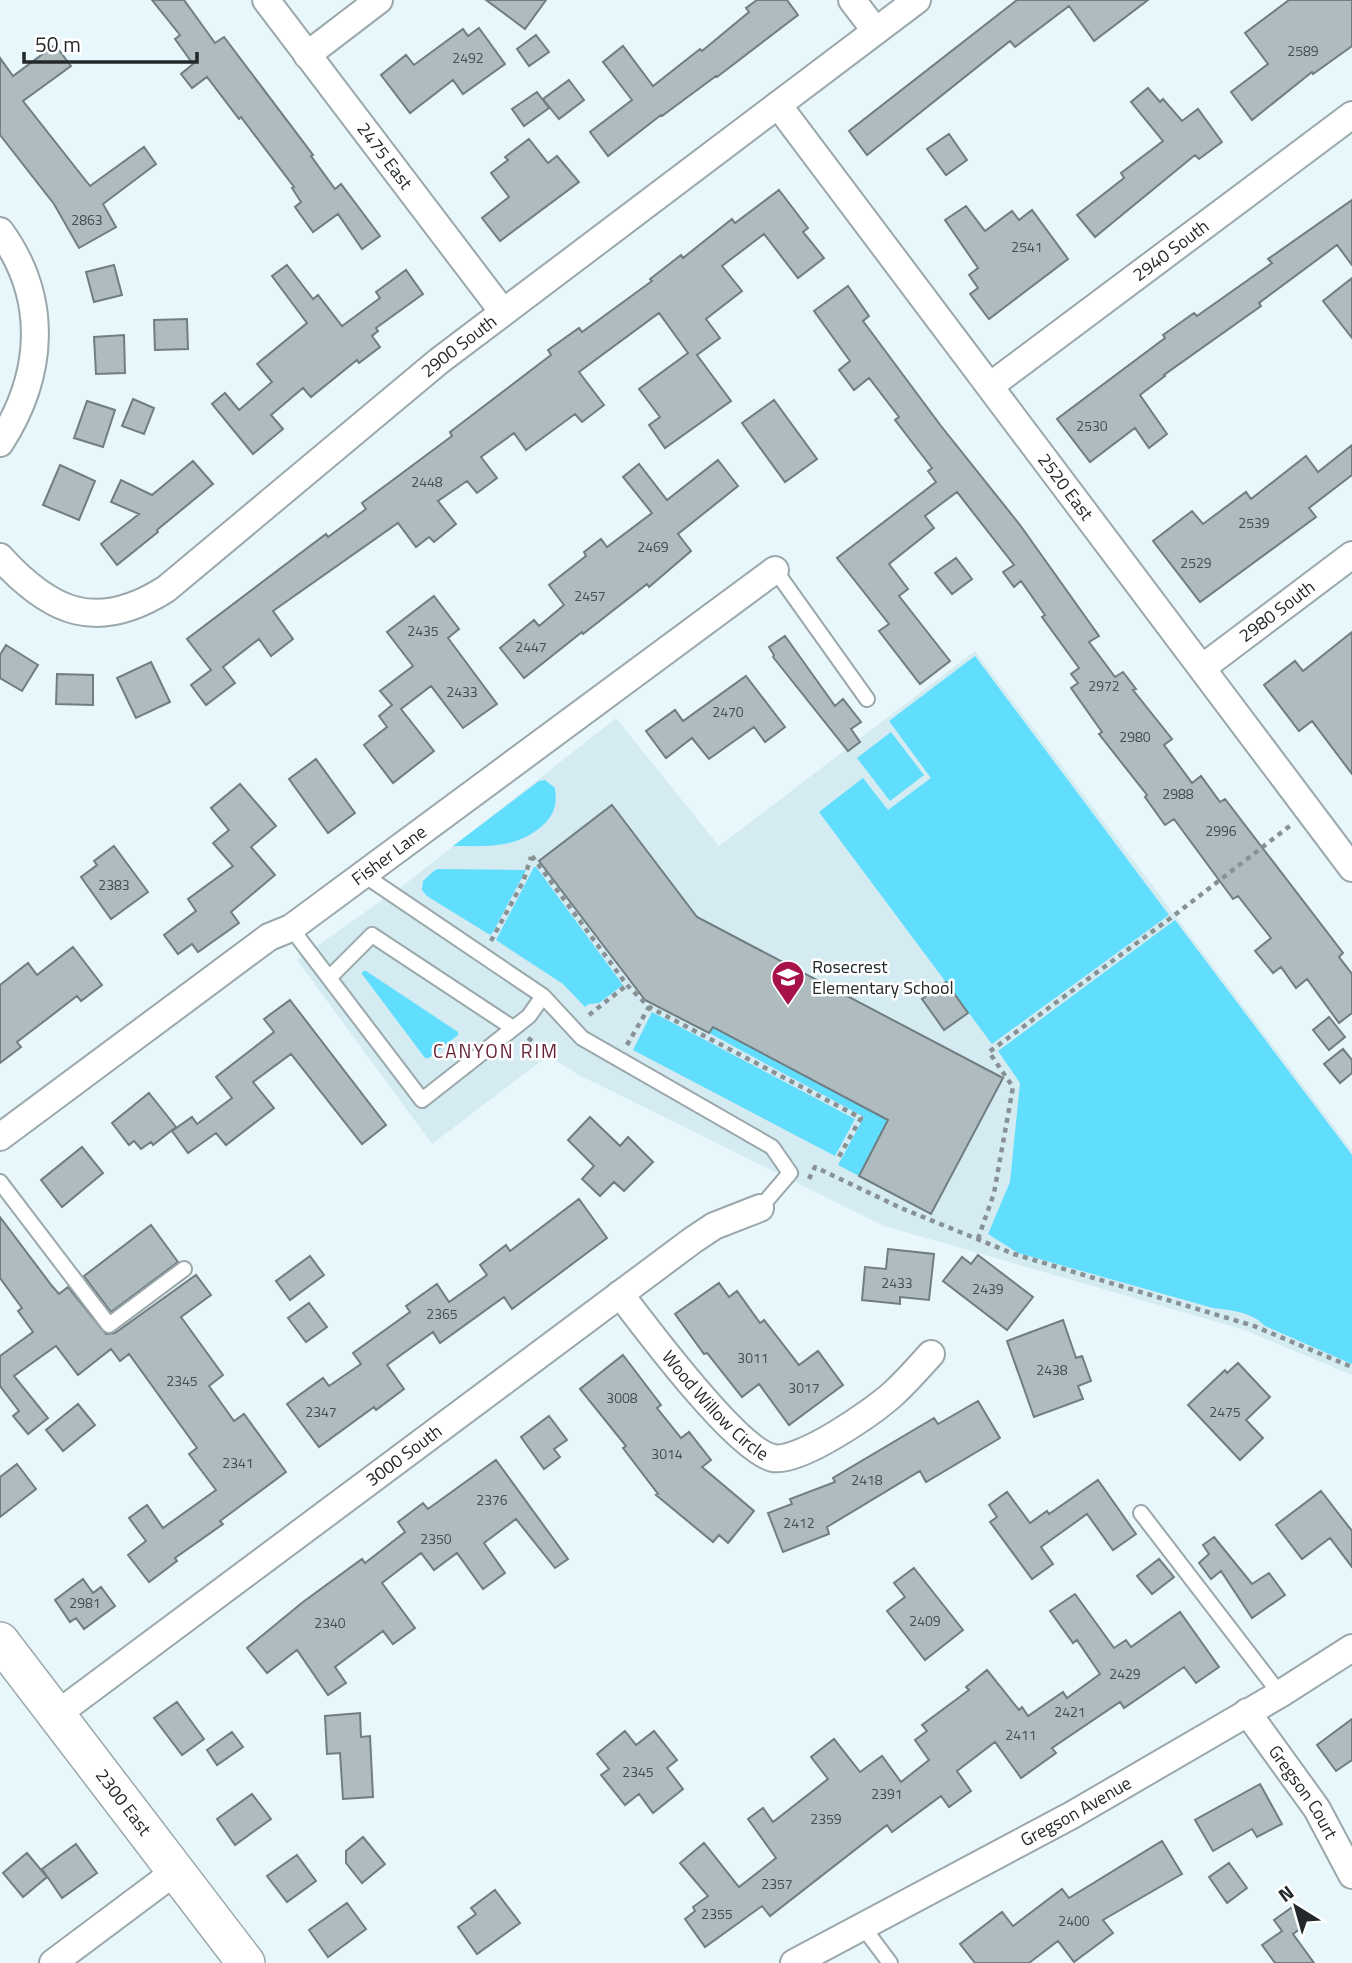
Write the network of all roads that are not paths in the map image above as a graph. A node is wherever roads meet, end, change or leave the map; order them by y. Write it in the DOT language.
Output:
graph roads {
  1 [pos="266,0"];
  2 [pos="379,0"];
  3 [pos="852,0"];
  4 [pos="917,0"];
  5 [pos="876,30"];
  6 [pos="307,55"];
  7 [pos="778,105"];
  8 [pos="1352,115"];
  9 [pos="0,231"];
  10 [pos="503,312"];
  11 [pos="990,386"];
  12 [pos="0,443"];
  13 [pos="1352,555"];
  14 [pos="0,557"];
  15 [pos="775,570"];
  16 [pos="1202,668"];
  17 [pos="867,699"];
  18 [pos="1352,867"];
  19 [pos="363,875"];
  20 [pos="291,928"];
  21 [pos="329,978"];
  22 [pos="543,996"];
  23 [pos="513,1028"];
  24 [pos="0,1137"];
  25 [pos="0,1182"];
  26 [pos="760,1209"];
  27 [pos="184,1269"];
  28 [pos="620,1294"];
  29 [pos="931,1354"];
  30 [pos="1141,1513"];
  31 [pos="0,1641"];
  32 [pos="1352,1648"];
  33 [pos="1280,1695"];
  34 [pos="1247,1713"];
  35 [pos="56,1715"];
  36 [pos="176,1871"];
  37 [pos="1352,1875"];
  38 [pos="863,1927"];
  39 [pos="53,1963"];
  40 [pos="246,1963"];
  41 [pos="794,1963"];
  42 [pos="890,1963"];
  1 -- 6 [label="street, 2475 East"];
  2 -- 6 [label="street"];
  3 -- 5 [label="street"];
  4 -- 5 [label="street, 2900 South"];
  5 -- 7 [label="street, 2900 South"];
  6 -- 10 [label="street, 2475 East"];
  7 -- 10 [label="street, 2900 South"];
  7 -- 11 [label="street, 2520 East"];
  8 -- 11 [label="street, 2940 South"];
  9 -- 12 [label="street"];
  10 -- 14 [label="street, 2900 South"];
  11 -- 16 [label="street, 2520 East"];
  13 -- 16 [label="street, 2980 South"];
  15 -- 17 [label="lane"];
  15 -- 19 [label="street, Fisher Lane"];
  16 -- 18 [label="street, 2520 East"];
  19 -- 20 [label="street, Fisher Lane"];
  19 -- 22 [label="lane"];
  20 -- 21 [label="lane"];
  20 -- 24 [label="street, Fisher Lane"];
  21 -- 23 [label="lane"];
  21 -- 23 [label="lane"];
  22 -- 23 [label="lane"];
  22 -- 26 [label="lane"];
  25 -- 27 [label="lane"];
  26 -- 28 [label="street, 3000 South"];
  28 -- 29 [label="street, Wood Willow Circle"];
  28 -- 35 [label="street, 3000 South"];
  30 -- 33 [label="lane"];
  31 -- 35 [label="main road, 2300 East"];
  32 -- 33 [label="street, Gregson Avenue"];
  33 -- 34 [label="street, Gregson Avenue"];
  34 -- 37 [label="street, Gregson Court"];
  34 -- 38 [label="street, Gregson Avenue"];
  35 -- 36 [label="main road, 2300 East"];
  36 -- 39 [label="street"];
  36 -- 40 [label="main road, 2300 East"];
  38 -- 41 [label="street, Gregson Avenue"];
  38 -- 42 [label="lane"];
}
